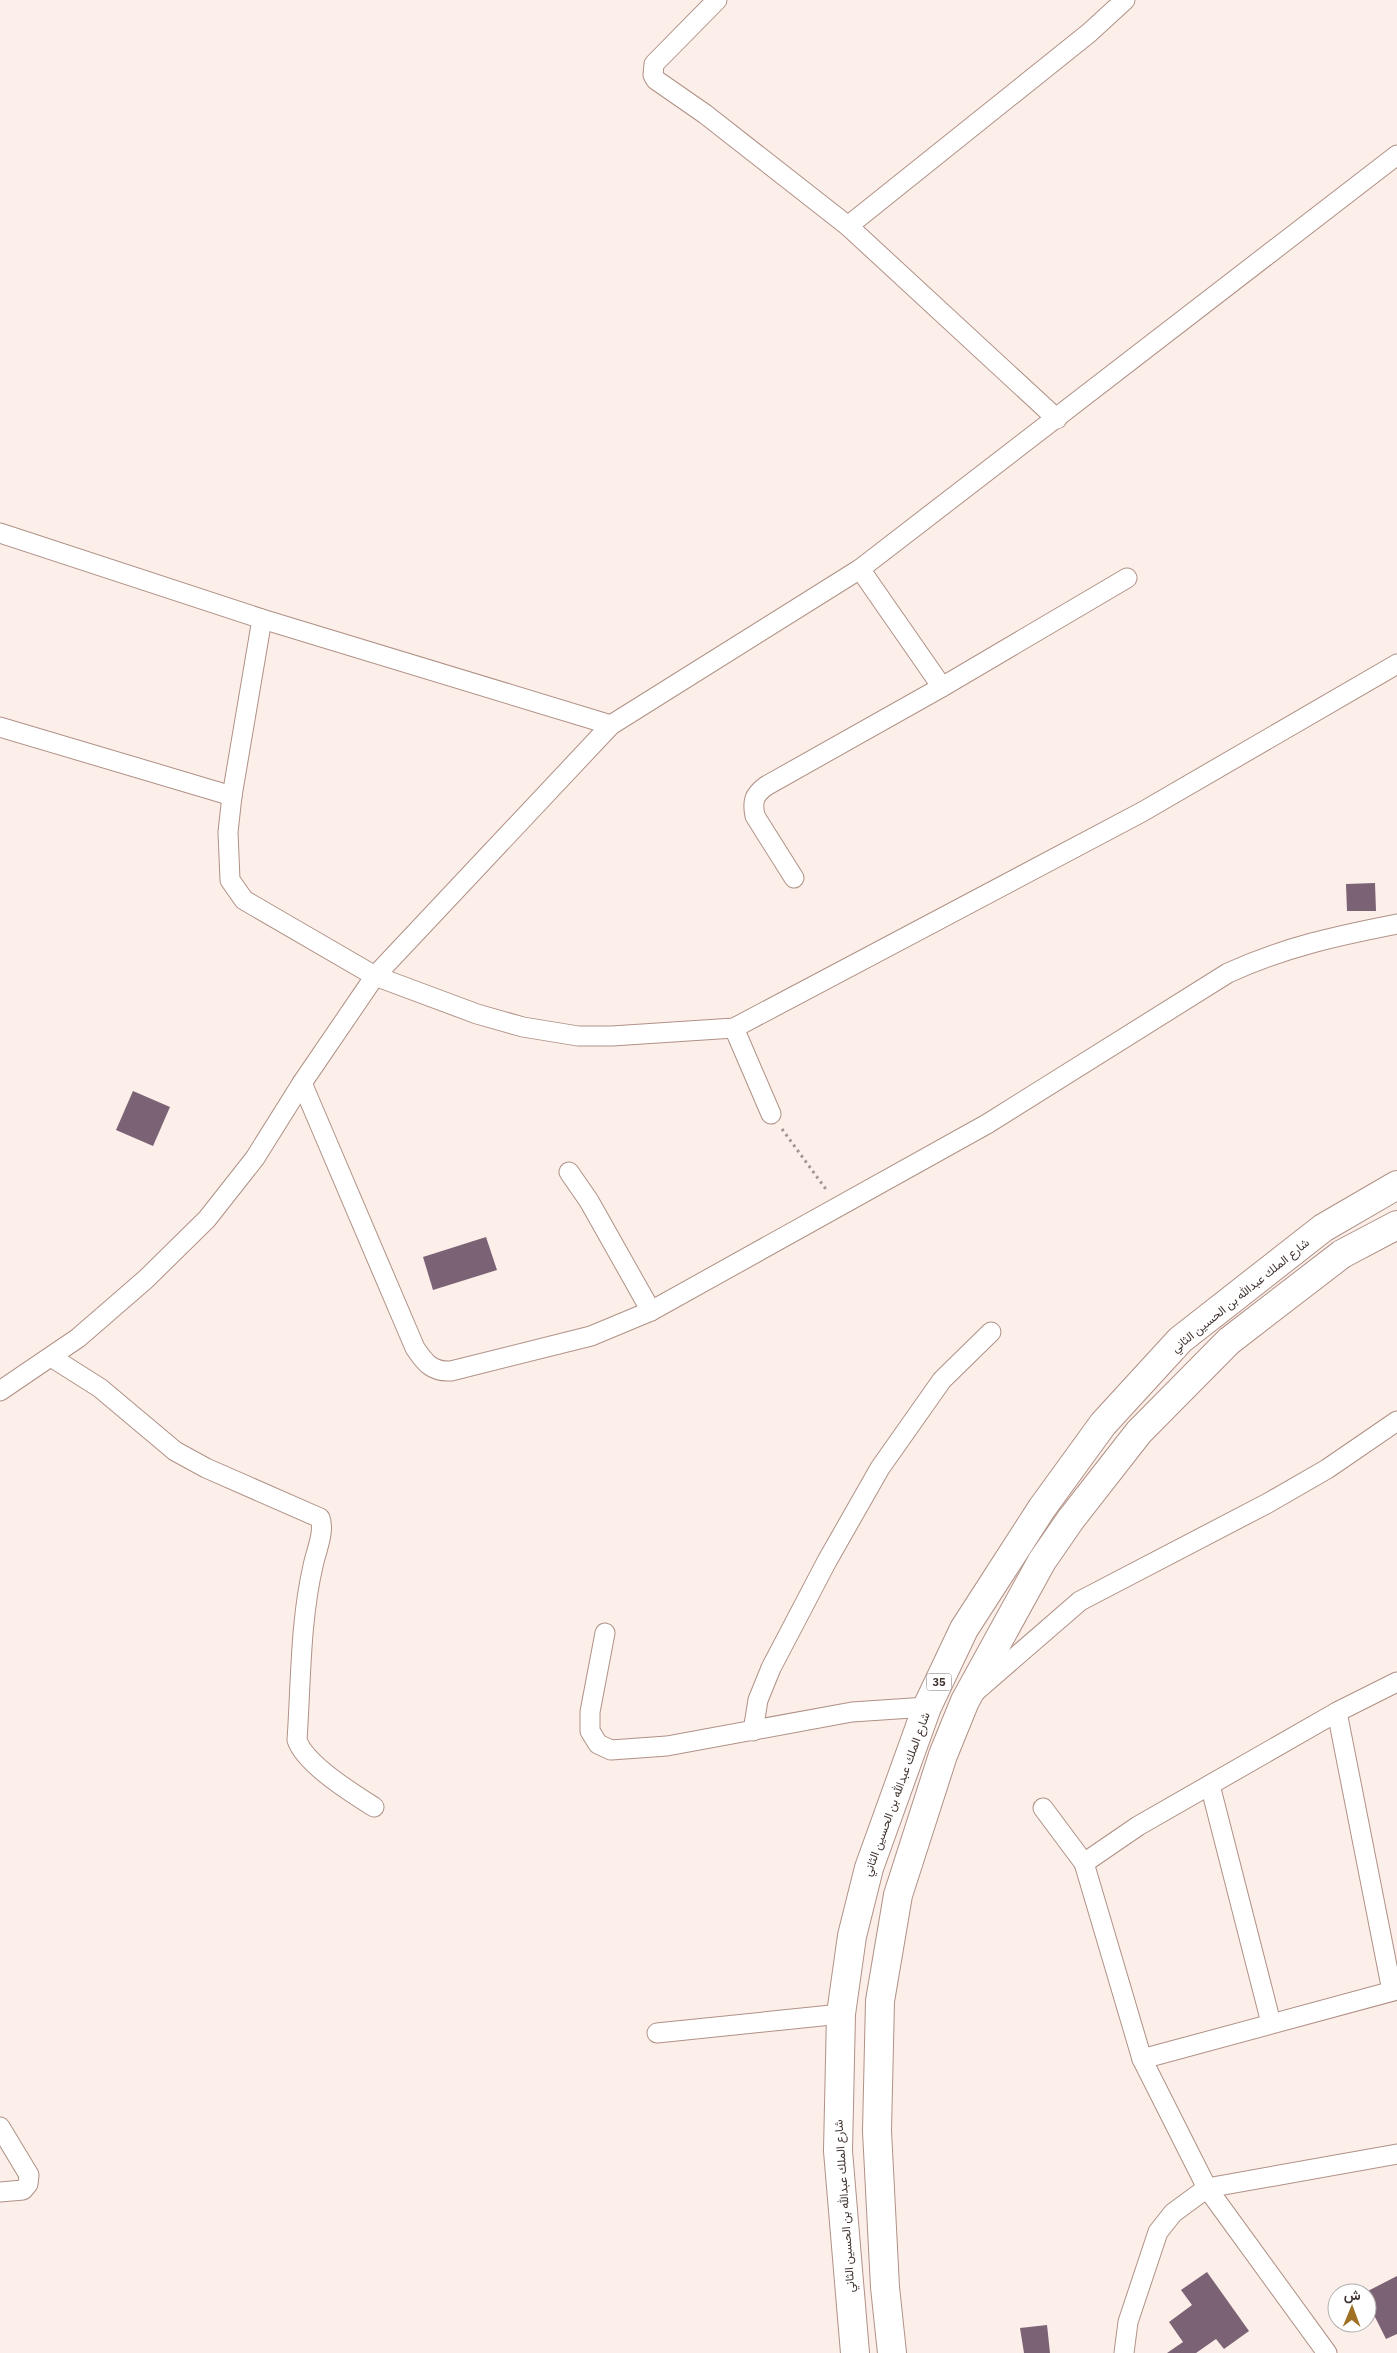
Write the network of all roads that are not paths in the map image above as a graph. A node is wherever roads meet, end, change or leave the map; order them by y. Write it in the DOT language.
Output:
graph roads {
  1 [pos="717,0"];
  2 [pos="1125,0"];
  3 [pos="1397,154"];
  4 [pos="848,226"];
  5 [pos="1057,419"];
  6 [pos="0,533"];
  7 [pos="860,569"];
  8 [pos="1127,578"];
  9 [pos="262,619"];
  10 [pos="1397,664"];
  11 [pos="942,687"];
  12 [pos="611,724"];
  13 [pos="0,727"];
  14 [pos="232,796"];
  15 [pos="794,878"];
  16 [pos="1397,924"];
  17 [pos="375,976"];
  18 [pos="734,1028"];
  19 [pos="302,1083"];
  20 [pos="771,1114"];
  21 [pos="569,1172"];
  22 [pos="1397,1185"];
  23 [pos="1397,1225"];
  24 [pos="652,1311"];
  25 [pos="991,1332"];
  26 [pos="51,1357"];
  27 [pos="0,1391"];
  28 [pos="1397,1421"];
  29 [pos="605,1633"];
  30 [pos="1397,1682"];
  31 [pos="965,1701"];
  32 [pos="927,1707"];
  33 [pos="1337,1712"];
  34 [pos="753,1731"];
  35 [pos="1210,1785"];
  36 [pos="374,1807"];
  37 [pos="1043,1808"];
  38 [pos="1084,1863"];
  39 [pos="1394,1991"];
  40 [pos="841,2014"];
  41 [pos="1272,2023"];
  42 [pos="657,2033"];
  43 [pos="1142,2059"];
  44 [pos="0,2127"];
  45 [pos="1397,2154"];
  46 [pos="1207,2188"];
  47 [pos="0,2192"];
  48 [pos="855,2353"];
  49 [pos="892,2353"];
  50 [pos="1124,2353"];
  51 [pos="1327,2353"];
  1 -- 4 [label="street"];
  2 -- 4 [label="street"];
  3 -- 5 [label="street"];
  4 -- 5 [label="street"];
  5 -- 7 [label="street"];
  6 -- 9 [label="street"];
  7 -- 11 [label="street"];
  7 -- 12 [label="street"];
  8 -- 11 [label="street"];
  9 -- 12 [label="street"];
  9 -- 14 [label="street"];
  10 -- 18 [label="street"];
  11 -- 15 [label="street"];
  12 -- 17 [label="street"];
  13 -- 14 [label="street"];
  14 -- 17 [label="street"];
  16 -- 24 [label="street"];
  17 -- 18 [label="street"];
  17 -- 19 [label="street"];
  18 -- 20 [label="street"];
  19 -- 24 [label="street"];
  19 -- 26 [label="street"];
  21 -- 24 [label="street"];
  22 -- 32 [label="highway, شارع الملك عبدالله بن الحسين الثاني / 35"];
  23 -- 31 [label="highway, 35"];
  25 -- 34 [label="street"];
  26 -- 27 [label="street"];
  26 -- 36 [label="street"];
  28 -- 31 [label="street"];
  29 -- 34 [label="street"];
  30 -- 33 [label="street"];
  31 -- 49 [label="highway, 35"];
  32 -- 34 [label="street"];
  32 -- 40 [label="highway, شارع الملك عبدالله بن الحسين الثاني / 35"];
  33 -- 35 [label="street"];
  33 -- 39 [label="street"];
  35 -- 38 [label="street"];
  35 -- 41 [label="street"];
  37 -- 38 [label="street"];
  38 -- 43 [label="street"];
  39 -- 41 [label="street"];
  40 -- 42 [label="street"];
  40 -- 48 [label="highway, شارع الملك عبدالله بن الحسين الثاني / 35"];
  41 -- 43 [label="street"];
  43 -- 46 [label="street"];
  44 -- 47 [label="street"];
  45 -- 46 [label="street"];
  46 -- 50 [label="street"];
  46 -- 51 [label="street"];
}
